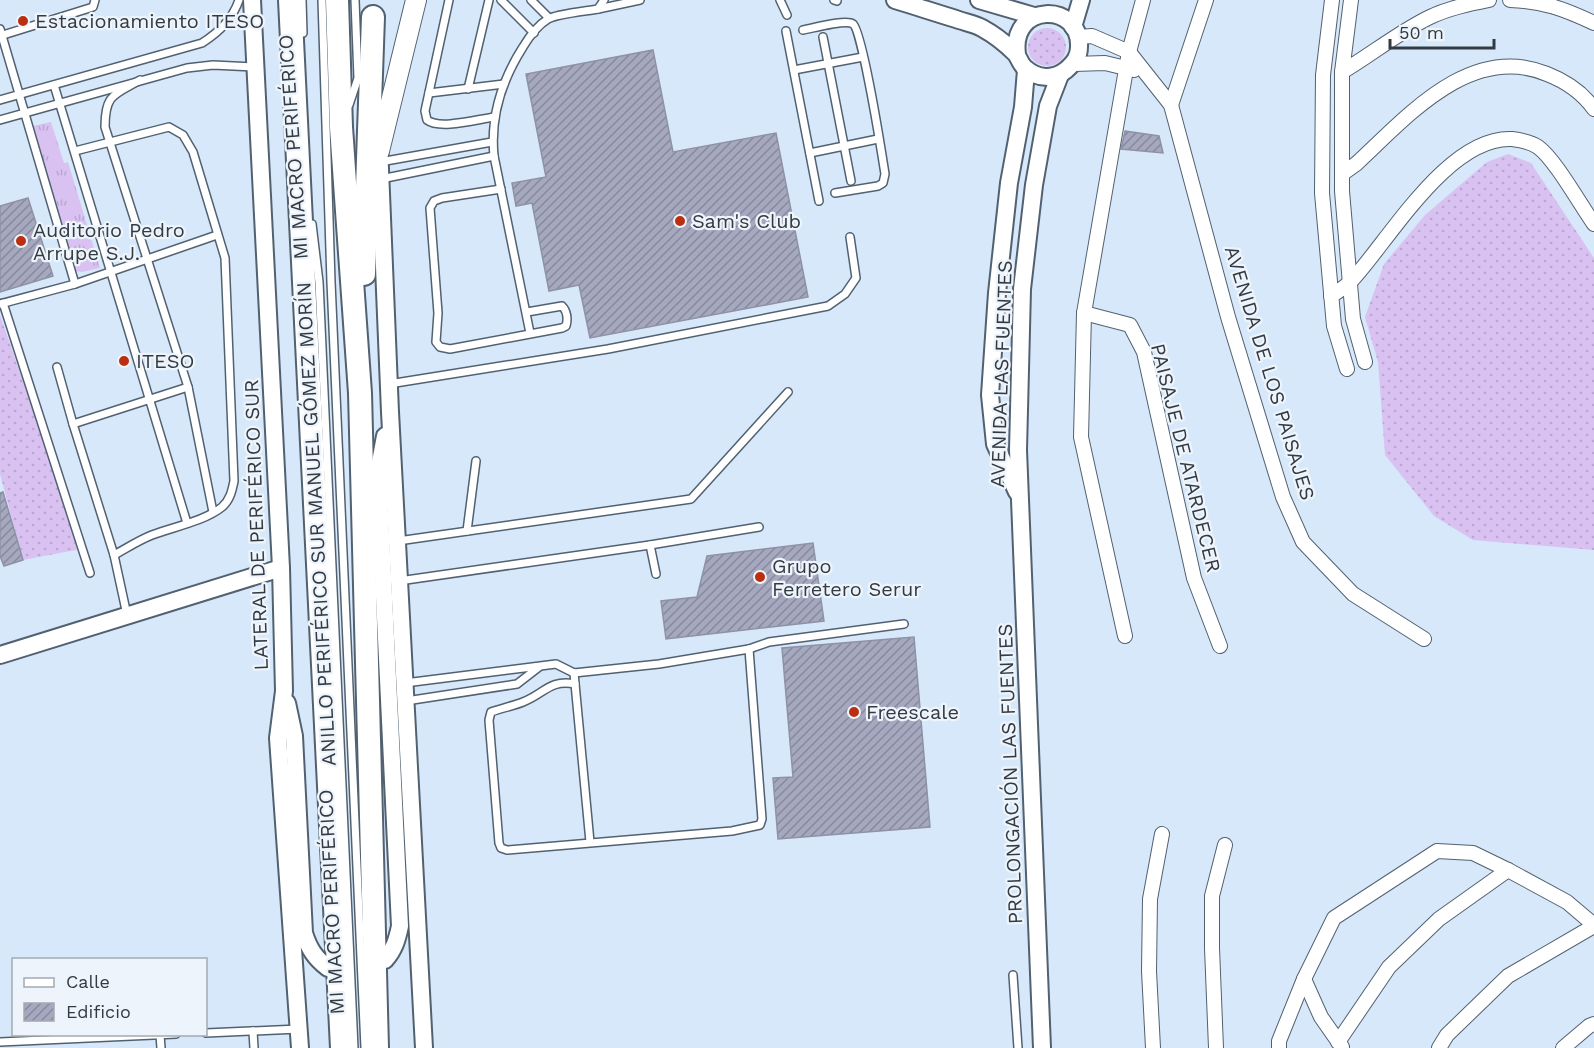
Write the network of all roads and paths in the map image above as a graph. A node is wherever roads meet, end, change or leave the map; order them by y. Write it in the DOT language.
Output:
graph roads {
  1 [pos="95,0"];
  2 [pos="291,0"];
  3 [pos="302,0"];
  4 [pos="322,0"];
  5 [pos="337,0"];
  6 [pos="355,0"];
  7 [pos="416,0"];
  8 [pos="449,0"];
  9 [pos="489,0"];
  10 [pos="501,0"];
  11 [pos="531,0"];
  12 [pos="604,0"];
  13 [pos="640,0"];
  14 [pos="780,0"];
  15 [pos="895,0"];
  16 [pos="979,0"];
  17 [pos="1081,0"];
  18 [pos="1143,0"];
  19 [pos="1206,0"];
  20 [pos="1332,0"];
  21 [pos="1351,0"];
  22 [pos="1489,0"];
  23 [pos="1510,0"];
  24 [pos="250,2"];
  25 [pos="373,8"];
  26 [pos="598,9"];
  27 [pos="1043,10"];
  28 [pos="787,15"];
  29 [pos="549,18"];
  30 [pos="1594,23"];
  31 [pos="803,30"];
  32 [pos="786,31"];
  33 [pos="1076,32"];
  34 [pos="1,33"];
  35 [pos="534,33"];
  36 [pos="303,36"];
  37 [pos="823,37"];
  38 [pos="1129,52"];
  39 [pos="1017,54"];
  40 [pos="863,57"];
  41 [pos="828,63"];
  42 [pos="1074,64"];
  43 [pos="254,67"];
  44 [pos="1126,68"];
  45 [pos="1026,69"];
  46 [pos="794,70"];
  47 [pos="1342,72"];
  48 [pos="1144,73"];
  49 [pos="1060,75"];
  50 [pos="140,80"];
  51 [pos="504,84"];
  52 [pos="54,85"];
  53 [pos="468,89"];
  54 [pos="429,93"];
  55 [pos="18,95"];
  56 [pos="0,100"];
  57 [pos="59,103"];
  58 [pos="1171,105"];
  59 [pos="1594,109"];
  60 [pos="24,113"];
  61 [pos="495,117"];
  62 [pos="0,120"];
  63 [pos="341,127"];
  64 [pos="878,139"];
  65 [pos="110,141"];
  66 [pos="492,141"];
  67 [pos="844,146"];
  68 [pos="75,151"];
  69 [pos="810,153"];
  70 [pos="494,156"];
  71 [pos="379,164"];
  72 [pos="1342,174"];
  73 [pos="851,181"];
  74 [pos="501,189"];
  75 [pos="835,193"];
  76 [pos="819,201"];
  77 [pos="310,214"];
  78 [pos="1594,224"];
  79 [pos="217,235"];
  80 [pos="850,237"];
  81 [pos="148,259"];
  82 [pos="112,272"];
  83 [pos="1351,282"];
  84 [pos="75,285"];
  85 [pos="1331,296"];
  86 [pos="2,304"];
  87 [pos="527,312"];
  88 [pos="1084,313"];
  89 [pos="530,333"];
  90 [pos="1365,362"];
  91 [pos="57,367"];
  92 [pos="1347,369"];
  93 [pos="389,384"];
  94 [pos="188,387"];
  95 [pos="788,392"];
  96 [pos="360,393"];
  97 [pos="150,398"];
  98 [pos="390,412"];
  99 [pos="73,424"];
  100 [pos="476,461"];
  101 [pos="1019,499"];
  102 [pos="213,512"];
  103 [pos="187,523"];
  104 [pos="759,527"];
  105 [pos="468,531"];
  106 [pos="398,541"];
  107 [pos="651,545"];
  108 [pos="114,555"];
  109 [pos="281,568"];
  110 [pos="90,573"];
  111 [pos="656,574"];
  112 [pos="399,580"];
  113 [pos="127,615"];
  114 [pos="904,624"];
  115 [pos="1125,636"];
  116 [pos="1424,639"];
  117 [pos="1220,646"];
  118 [pos="749,649"];
  119 [pos="0,654"];
  120 [pos="541,665"];
  121 [pos="574,673"];
  122 [pos="405,683"];
  123 [pos="575,684"];
  124 [pos="284,690"];
  125 [pos="406,701"];
  126 [pos="1162,834"];
  127 [pos="590,842"];
  128 [pos="1224,845"];
  129 [pos="1508,870"];
  130 [pos="1594,925"];
  131 [pos="385,960"];
  132 [pos="327,968"];
  133 [pos="1014,975"];
  134 [pos="1304,979"];
  135 [pos="340,1007"];
  136 [pos="1594,1024"];
  137 [pos="299,1029"];
  138 [pos="253,1031"];
  139 [pos="207,1033"];
  140 [pos="137,1036"];
  141 [pos="0,1042"];
  142 [pos="1341,1045"];
  143 [pos="254,1048"];
  144 [pos="300,1048"];
  145 [pos="334,1048"];
  146 [pos="342,1048"];
  147 [pos="354,1048"];
  148 [pos="365,1048"];
  149 [pos="377,1048"];
  150 [pos="424,1048"];
  151 [pos="1018,1048"];
  152 [pos="1042,1048"];
  153 [pos="1153,1048"];
  154 [pos="1216,1048"];
  155 [pos="1279,1048"];
  156 [pos="1438,1048"];
  157 [pos="1563,1048"];
  1 -- 34 [label="lane"];
  2 -- 135 [label="highway, ANILLO PERIFÉRICO SUR MANUEL GÓMEZ MORÍN"];
  3 -- 36 [label="lane, MI MACRO PERIFÉRICO"];
  4 -- 148 [label="lane, MI MACRO PERIFÉRICO"];
  5 -- 63 [label="highway, ANILLO PERIFÉRICO SUR MANUEL GÓMEZ MORÍN"];
  6 -- 63 [label="lane"];
  7 -- 71 [label="main road"];
  8 -- 54 [label="lane"];
  9 -- 53 [label="lane"];
  10 -- 35 [label="lane"];
  11 -- 29 [label="lane"];
  12 -- 26 [label="lane"];
  13 -- 26 [label="lane"];
  14 -- 28 [label="lane"];
  15 -- 39 [label="street"];
  16 -- 27 [label="street"];
  17 -- 33 [label="street"];
  18 -- 38 [label="street"];
  19 -- 58 [label="street"];
  20 -- 85 [label="street"];
  21 -- 47 [label="street"];
  22 -- 47 [label="street"];
  23 -- 30 [label="street"];
  24 -- 43 [label="street, LATERAL DE PERIFÉRICO SUR"];
  24 -- 52 [label="lane"];
  25 -- 71 [label="street"];
  25 -- 96 [label="highway"];
  26 -- 29 [label="lane"];
  27 -- 33 [label="street"];
  27 -- 39 [label="street"];
  29 -- 35 [label="lane"];
  31 -- 40 [label="lane"];
  32 -- 46 [label="lane"];
  33 -- 38 [label="street"];
  33 -- 42 [label="street"];
  34 -- 55 [label="lane"];
  35 -- 51 [label="lane"];
  37 -- 41 [label="lane"];
  38 -- 44 [label="street"];
  38 -- 48 [label="street, AVENIDA DE LOS PAISAJES"];
  39 -- 45 [label="street"];
  40 -- 41 [label="lane"];
  40 -- 64 [label="lane"];
  41 -- 46 [label="lane"];
  41 -- 67 [label="lane"];
  42 -- 44 [label="street"];
  42 -- 49 [label="street"];
  43 -- 50 [label="lane"];
  43 -- 109 [label="street, LATERAL DE PERIFÉRICO SUR"];
  44 -- 48 [label="street"];
  44 -- 88 [label="street"];
  45 -- 49 [label="street"];
  45 -- 101 [label="street, AVENIDA LAS FUENTES"];
  46 -- 69 [label="lane"];
  47 -- 72 [label="street"];
  48 -- 58 [label="street, AVENIDA DE LOS PAISAJES"];
  49 -- 101 [label="street, AVENIDA LAS FUENTES"];
  50 -- 57 [label="lane"];
  50 -- 65 [label="lane"];
  51 -- 53 [label="lane"];
  51 -- 61 [label="lane"];
  52 -- 55 [label="lane"];
  52 -- 57 [label="lane"];
  53 -- 54 [label="lane"];
  54 -- 61 [label="lane"];
  55 -- 56 [label="lane"];
  55 -- 60 [label="lane"];
  57 -- 60 [label="lane"];
  57 -- 68 [label="lane"];
  58 -- 116 [label="street, AVENIDA DE LOS PAISAJES"];
  59 -- 72 [label="street"];
  60 -- 62 [label="lane"];
  60 -- 84 [label="lane"];
  61 -- 66 [label="lane"];
  63 -- 96 [label="highway, ANILLO PERIFÉRICO SUR MANUEL GÓMEZ MORÍN"];
  64 -- 67 [label="lane"];
  64 -- 75 [label="lane"];
  65 -- 68 [label="lane"];
  65 -- 79 [label="lane"];
  65 -- 81 [label="lane"];
  66 -- 70 [label="lane"];
  66 -- 71 [label="lane"];
  67 -- 69 [label="lane"];
  67 -- 73 [label="lane"];
  68 -- 82 [label="lane"];
  69 -- 76 [label="lane"];
  70 -- 71 [label="lane"];
  70 -- 74 [label="lane"];
  71 -- 93 [label="street"];
  72 -- 83 [label="street"];
  74 -- 87 [label="lane"];
  74 -- 89 [label="lane"];
  77 -- 147 [label="lane, MI MACRO PERIFÉRICO"];
  78 -- 83 [label="street"];
  79 -- 81 [label="lane"];
  79 -- 102 [label="lane"];
  80 -- 93 [label="lane"];
  81 -- 82 [label="lane"];
  81 -- 94 [label="lane"];
  82 -- 84 [label="lane"];
  82 -- 97 [label="lane"];
  83 -- 85 [label="street"];
  83 -- 90 [label="street"];
  84 -- 86 [label="lane"];
  85 -- 92 [label="street"];
  86 -- 110 [label="lane"];
  87 -- 89 [label="lane"];
  87 -- 89 [label="lane"];
  88 -- 115 [label="street"];
  88 -- 117 [label="street, PAISAJE DE ATARDECER"];
  91 -- 99 [label="lane"];
  93 -- 98 [label="street"];
  94 -- 97 [label="lane"];
  94 -- 102 [label="lane"];
  95 -- 105 [label="lane"];
  96 -- 149 [label="highway, ANILLO PERIFÉRICO SUR MANUEL GÓMEZ MORÍN"];
  97 -- 99 [label="lane"];
  97 -- 103 [label="lane"];
  98 -- 106 [label="street"];
  98 -- 131 [label="street"];
  99 -- 108 [label="lane"];
  100 -- 105 [label="lane"];
  101 -- 152 [label="street, PROLONGACIÓN LAS FUENTES"];
  102 -- 103 [label="lane"];
  103 -- 108 [label="lane"];
  104 -- 107 [label="lane"];
  105 -- 106 [label="lane"];
  106 -- 112 [label="street"];
  107 -- 111 [label="lane"];
  107 -- 112 [label="lane"];
  108 -- 113 [label="lane"];
  109 -- 113 [label="street"];
  109 -- 124 [label="street, LATERAL DE PERIFÉRICO SUR"];
  112 -- 122 [label="street"];
  113 -- 119 [label="street"];
  114 -- 118 [label="lane"];
  118 -- 121 [label="lane"];
  118 -- 127 [label="lane"];
  120 -- 121 [label="lane"];
  120 -- 122 [label="lane"];
  120 -- 125 [label="lane"];
  121 -- 123 [label="lane"];
  122 -- 125 [label="street"];
  123 -- 127 [label="lane"];
  123 -- 127 [label="lane"];
  124 -- 132 [label="street"];
  124 -- 137 [label="street, LATERAL DE PERIFÉRICO SUR"];
  125 -- 150 [label="street"];
  126 -- 153 [label="street"];
  128 -- 154 [label="street"];
  129 -- 130 [label="street"];
  129 -- 134 [label="street"];
  129 -- 142 [label="street"];
  130 -- 156 [label="street"];
  133 -- 151 [label="lane"];
  134 -- 142 [label="street"];
  134 -- 155 [label="street"];
  135 -- 145 [label="highway"];
  135 -- 146 [label="highway, ANILLO PERIFÉRICO SUR MANUEL GÓMEZ MORÍN"];
  136 -- 157 [label="street"];
  137 -- 138 [label="lane"];
  137 -- 144 [label="street, LATERAL DE PERIFÉRICO SUR"];
  138 -- 139 [label="lane"];
  138 -- 143 [label="lane"];
  140 -- 141 [label="lane"];
}
